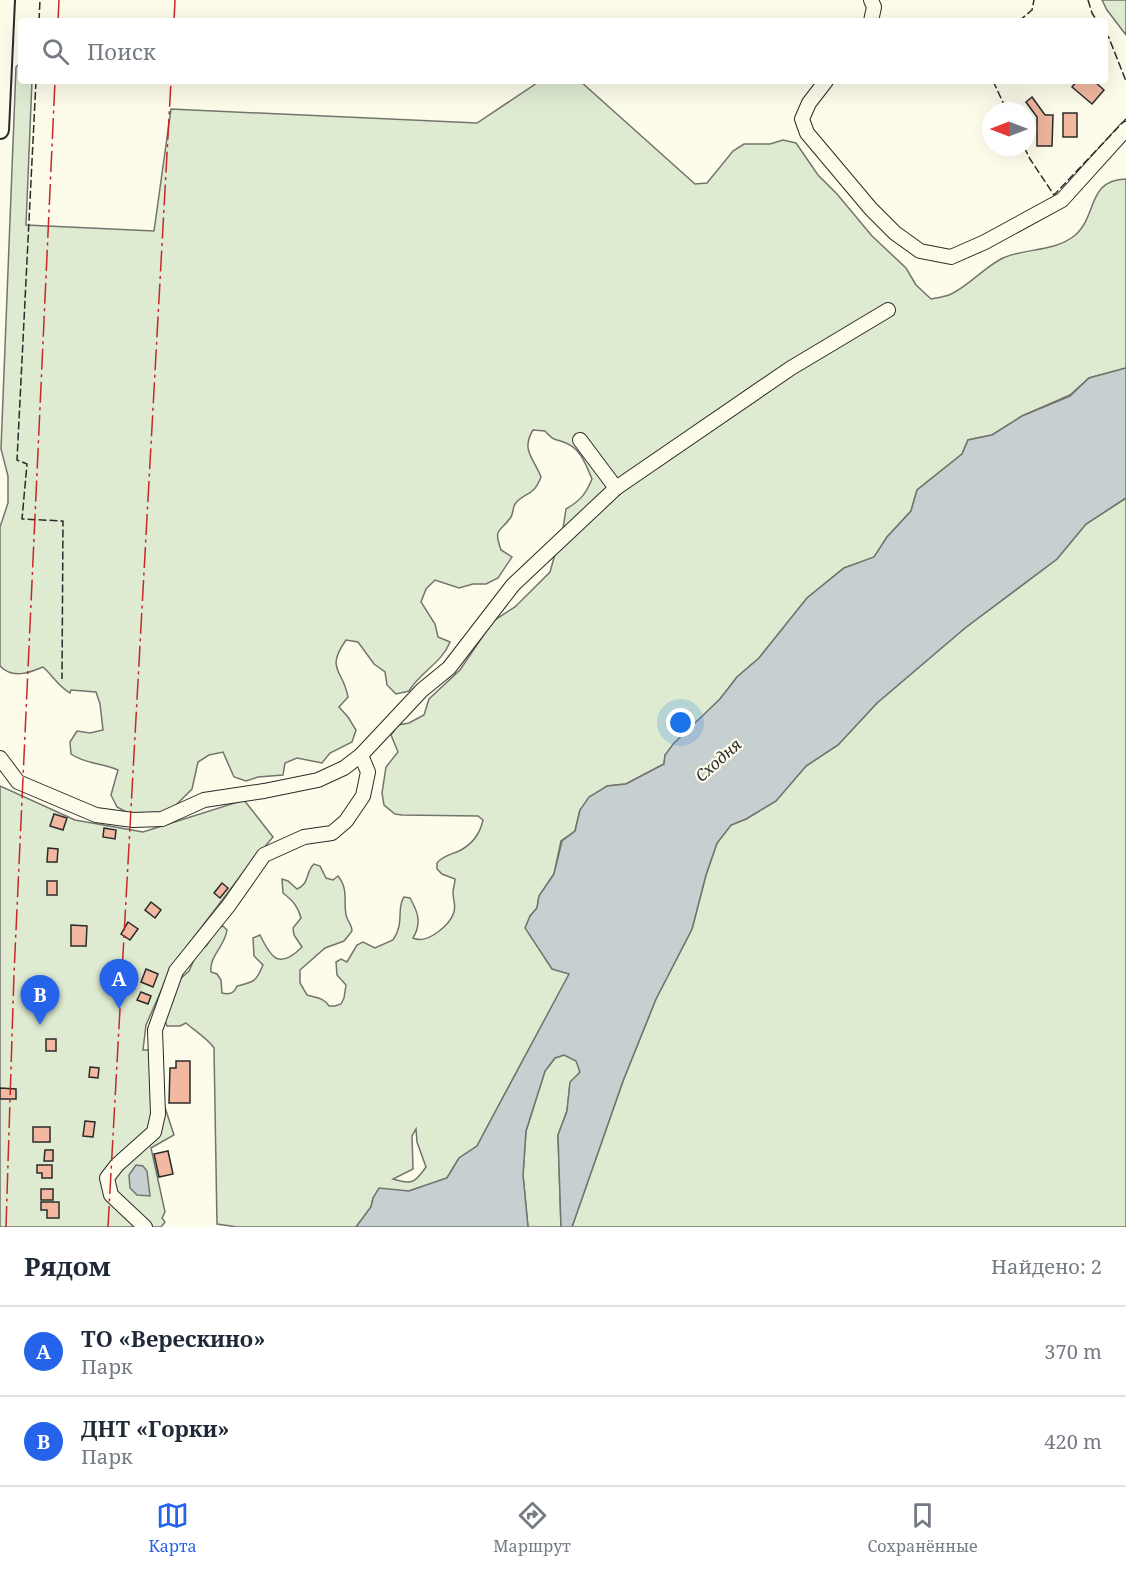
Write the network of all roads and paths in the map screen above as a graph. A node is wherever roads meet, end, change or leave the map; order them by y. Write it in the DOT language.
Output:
graph roads {
  1 [pos="6,0"];
  2 [pos="871,0"];
  3 [pos="872,18"];
  4 [pos="824,84"];
  5 [pos="1126,129"];
  6 [pos="0,130"];
  7 [pos="888,310"];
  8 [pos="580,440"];
  9 [pos="616,488"];
  10 [pos="361,755"];
  11 [pos="0,758"];
  12 [pos="145,1227"];
  1 -- 6 [label="main road"];
  2 -- 3 [label="lane"];
  4 -- 5 [label="lane"];
  7 -- 9 [label="lane"];
  8 -- 9 [label="lane"];
  9 -- 10 [label="lane"];
  10 -- 11 [label="lane"];
  10 -- 12 [label="lane"];
}
